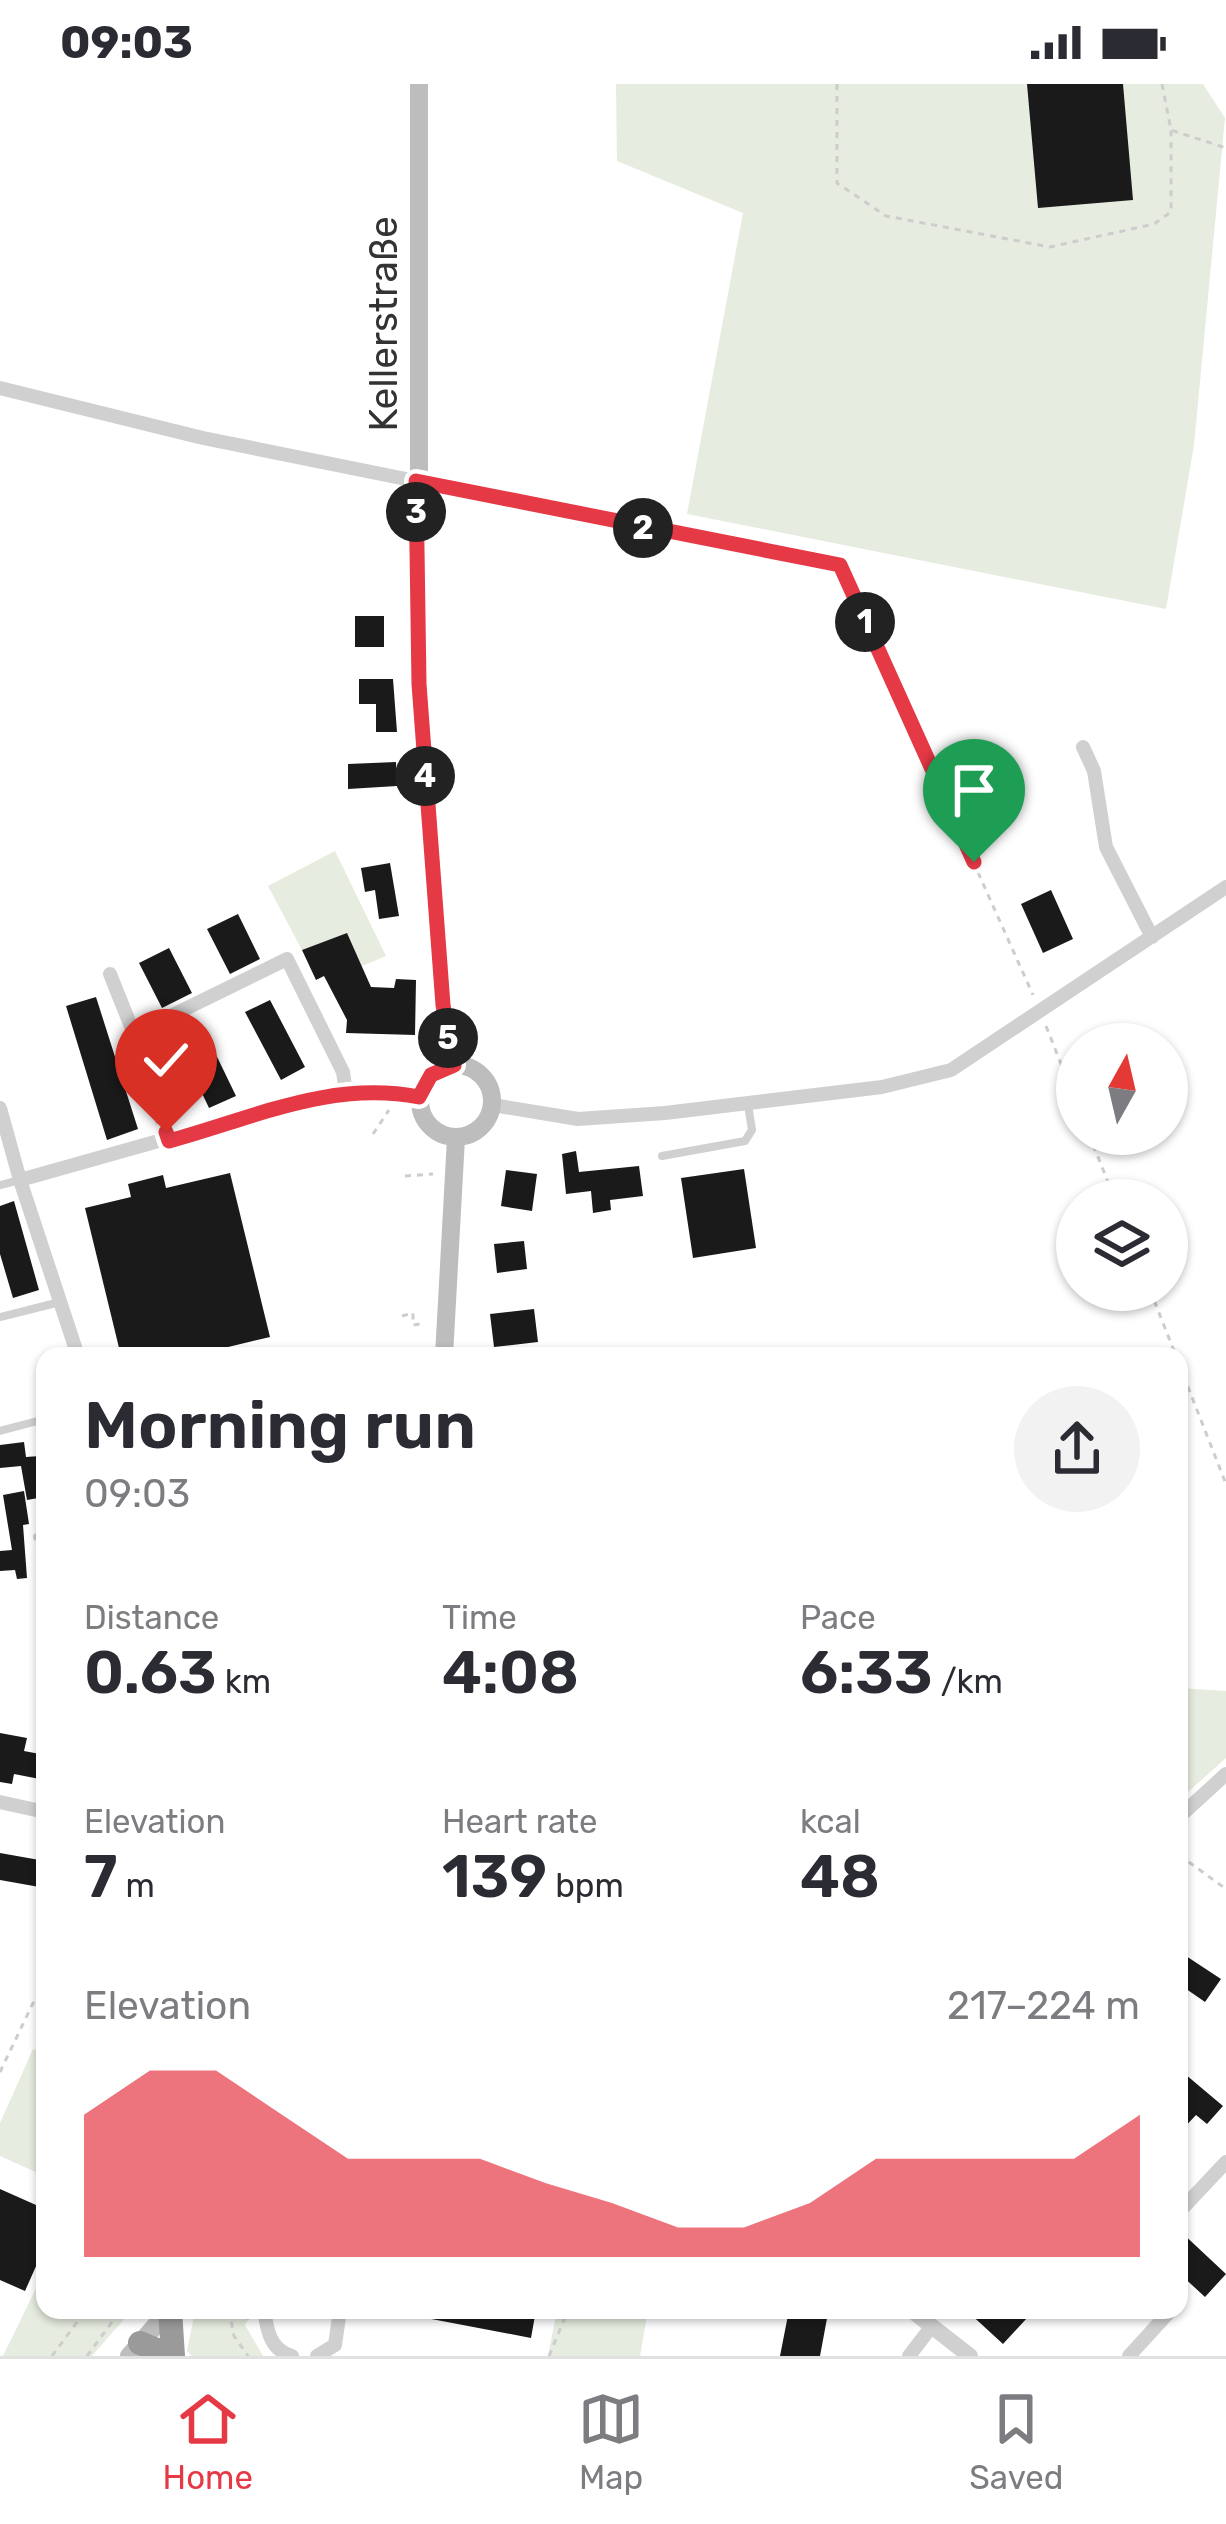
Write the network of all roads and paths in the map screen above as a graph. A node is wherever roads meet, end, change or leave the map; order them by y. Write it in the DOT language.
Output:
graph roads {
  1 [pos="418,84"];
  2 [pos="837,84"];
  3 [pos="1162,84"];
  4 [pos="1171,130"];
  5 [pos="1226,148"];
  6 [pos="0,388"];
  7 [pos="416,481"];
  8 [pos="1083,747"];
  9 [pos="1226,887"];
  10 [pos="1151,937"];
  11 [pos="110,974"];
  12 [pos="1040,1011"];
  13 [pos="134,1034"];
  14 [pos="1056,1051"];
  15 [pos="454,1065"];
  16 [pos="346,1091"];
  17 [pos="419,1097"];
  18 [pos="748,1103"];
  19 [pos="493,1105"];
  20 [pos="0,1108"];
  21 [pos="391,1108"];
  22 [pos="374,1133"];
  23 [pos="456,1138"];
  24 [pos="169,1141"];
  25 [pos="662,1156"];
  26 [pos="433,1174"];
  27 [pos="405,1176"];
  28 [pos="20,1180"];
  29 [pos="0,1185"];
  30 [pos="56,1303"];
  31 [pos="1158,1311"];
  32 [pos="402,1316"];
  33 [pos="0,1317"];
  34 [pos="432,1322"];
  35 [pos="74,1347"];
  36 [pos="445,1347"];
  37 [pos="1172,1347"];
  38 [pos="1188,1387"];
  39 [pos="36,1421"];
  40 [pos="0,1431"];
  41 [pos="1226,1484"];
  42 [pos="1226,1774"];
  43 [pos="0,1802"];
  44 [pos="1188,1809"];
  45 [pos="36,1810"];
  46 [pos="1188,1861"];
  47 [pos="1226,1888"];
  48 [pos="36,2002"];
  49 [pos="0,2072"];
  50 [pos="1226,2162"];
  51 [pos="1188,2202"];
  52 [pos="79,2319"];
  53 [pos="114,2319"];
  54 [pos="163,2319"];
  55 [pos="170,2319"];
  56 [pos="231,2319"];
  57 [pos="265,2319"];
  58 [pos="339,2319"];
  59 [pos="564,2319"];
  60 [pos="923,2319"];
  61 [pos="1163,2319"];
  62 [pos="932,2326"];
  63 [pos="334,2351"];
  64 [pos="139,2352"];
  65 [pos="52,2356"];
  66 [pos="87,2356"];
  67 [pos="172,2356"];
  68 [pos="248,2356"];
  69 [pos="292,2356"];
  70 [pos="316,2356"];
  71 [pos="549,2356"];
  72 [pos="909,2356"];
  73 [pos="970,2356"];
  74 [pos="1130,2356"];
  1 -- 7 [label="main road, Kellerstraße"];
  2 -- 4 [label="path"];
  3 -- 4 [label="path"];
  4 -- 5 [label="path"];
  6 -- 7 [label="street"];
  7 -- 12 [label="path"];
  7 -- 15 [label="main road, Kellerstraße"];
  8 -- 10 [label="street"];
  9 -- 10 [label="street"];
  10 -- 12 [label="street"];
  11 -- 13 [label="street"];
  12 -- 14 [label="path"];
  12 -- 18 [label="street"];
  13 -- 16 [label="street"];
  13 -- 24 [label="street"];
  15 -- 17 [label="main road"];
  15 -- 19 [label="main road"];
  16 -- 17 [label="street"];
  16 -- 24 [label="street"];
  17 -- 23 [label="main road"];
  18 -- 19 [label="street"];
  18 -- 25 [label="lane"];
  19 -- 23 [label="main road"];
  20 -- 28 [label="street"];
  21 -- 22 [label="path"];
  23 -- 36 [label="main road"];
  24 -- 28 [label="street"];
  26 -- 27 [label="path"];
  28 -- 29 [label="lane"];
  28 -- 30 [label="street"];
  30 -- 33 [label="lane"];
  30 -- 35 [label="street"];
  31 -- 37 [label="path"];
  32 -- 34 [label="path"];
  38 -- 41 [label="path"];
  39 -- 40 [label="lane"];
  42 -- 44 [label="street"];
  43 -- 45 [label="street"];
  46 -- 47 [label="path"];
  48 -- 49 [label="path"];
  50 -- 51 [label="street"];
  52 -- 65 [label="path"];
  53 -- 66 [label="path"];
  54 -- 64 [label="main road"];
  55 -- 67 [label="highway"];
  56 -- 68 [label="path"];
  57 -- 69 [label="street"];
  58 -- 63 [label="street"];
  59 -- 71 [label="path"];
  60 -- 62 [label="street"];
  61 -- 74 [label="street"];
  62 -- 72 [label="street"];
  62 -- 73 [label="street"];
  63 -- 70 [label="street"];
  64 -- 67 [label="highway"];
}
